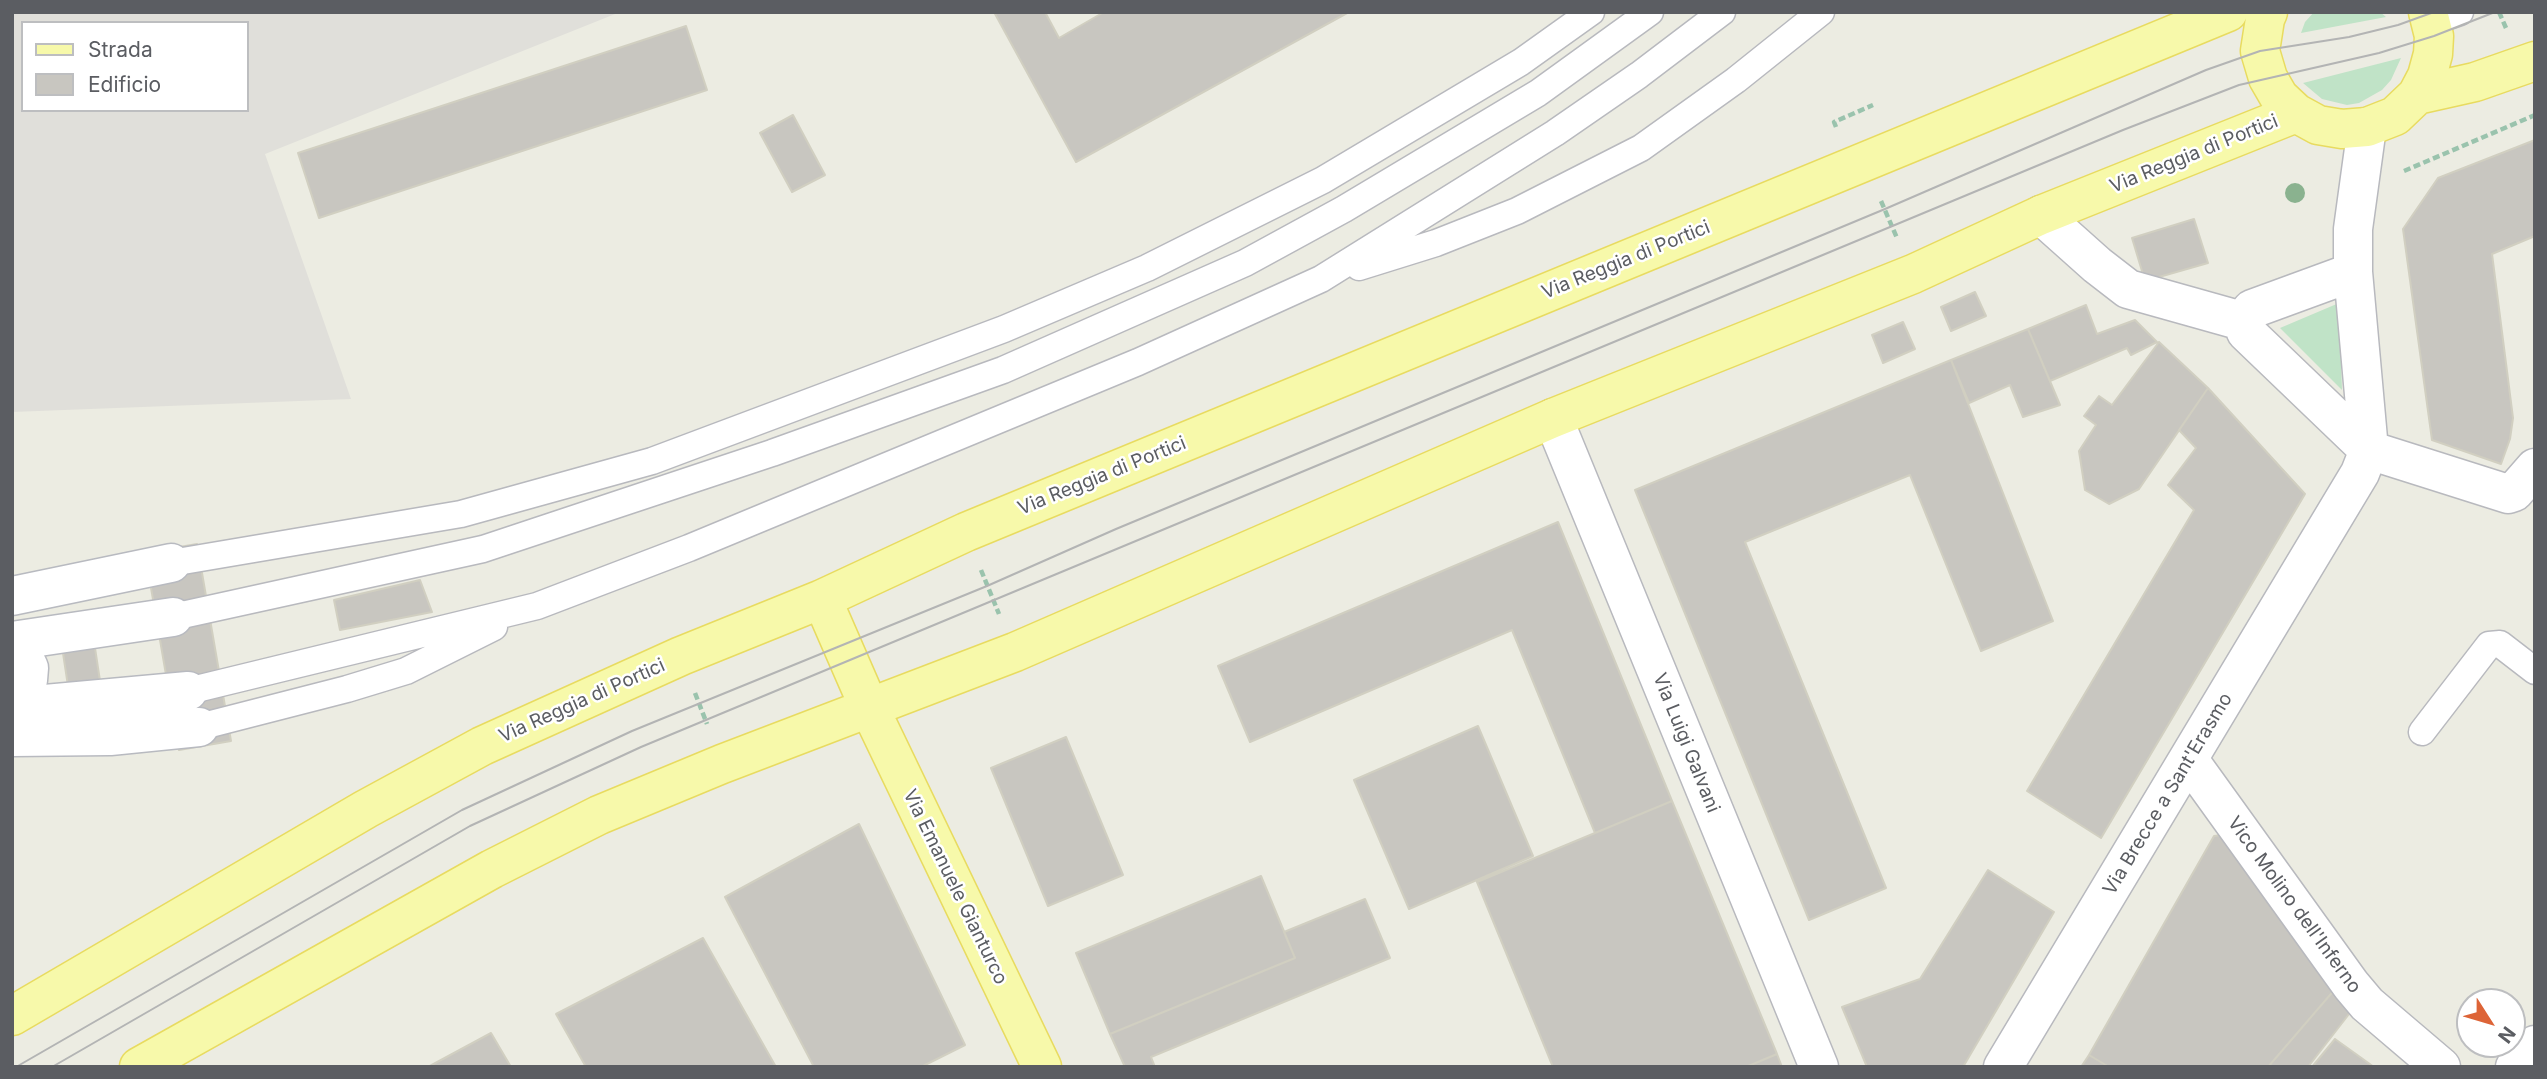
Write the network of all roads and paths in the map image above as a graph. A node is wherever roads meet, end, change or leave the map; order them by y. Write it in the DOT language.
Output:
graph roads {
  1 [pos="1591,12"];
  2 [pos="1650,12"];
  3 [pos="1722,12"];
  4 [pos="1821,12"];
  5 [pos="2228,12"];
  6 [pos="2268,12"];
  7 [pos="2440,16"];
  8 [pos="2535,61"];
  9 [pos="2417,95"];
  10 [pos="2296,113"];
  11 [pos="2535,115"];
  12 [pos="2367,127"];
  13 [pos="1864,161"];
  14 [pos="2396,178"];
  15 [pos="2041,215"];
  16 [pos="2353,272"];
  17 [pos="1913,274"];
  18 [pos="1321,279"];
  19 [pos="2242,321"];
  20 [pos="1553,418"];
  21 [pos="2370,450"];
  22 [pos="2535,468"];
  23 [pos="966,532"];
  24 [pos="171,563"];
  25 [pos="12,596"];
  26 [pos="821,598"];
  27 [pos="537,606"];
  28 [pos="173,617"];
  29 [pos="12,643"];
  30 [pos="1014,652"];
  31 [pos="681,656"];
  32 [pos="2535,671"];
  33 [pos="188,691"];
  34 [pos="12,699"];
  35 [pos="12,707"];
  36 [pos="869,707"];
  37 [pos="199,727"];
  38 [pos="2423,732"];
  39 [pos="12,737"];
  40 [pos="2189,760"];
  41 [pos="722,764"];
  42 [pos="12,1016"];
  43 [pos="2535,1045"];
  44 [pos="139,1067"];
  45 [pos="1042,1067"];
  46 [pos="1819,1067"];
  47 [pos="2003,1067"];
  48 [pos="2441,1067"];
  49 [pos="2515,1067"];
  1 -- 24 [label="lane"];
  2 -- 28 [label="lane"];
  3 -- 18 [label="lane"];
  4 -- 18 [label="lane"];
  5 -- 13 [label="main road, Via Reggia di Portici"];
  6 -- 10 [label="main road"];
  7 -- 9 [label="main road"];
  8 -- 9 [label="main road"];
  9 -- 12 [label="main road"];
  10 -- 12 [label="main road"];
  10 -- 15 [label="main road, Via Reggia di Portici"];
  11 -- 14 [label="path"];
  12 -- 16 [label="street"];
  13 -- 17 [label="path"];
  13 -- 23 [label="main road, Via Reggia di Portici"];
  15 -- 17 [label="main road, Via Reggia di Portici"];
  15 -- 19 [label="street"];
  16 -- 19 [label="street"];
  16 -- 21 [label="street"];
  17 -- 20 [label="main road, Via Reggia di Portici"];
  18 -- 27 [label="lane"];
  19 -- 21 [label="street"];
  20 -- 30 [label="main road, Via Reggia di Portici"];
  20 -- 46 [label="street, Via Luigi Galvani"];
  21 -- 22 [label="street"];
  21 -- 40 [label="street, Via Brecce a Sant'Erasmo"];
  23 -- 26 [label="main road, Via Reggia di Portici"];
  23 -- 30 [label="path"];
  24 -- 25 [label="street"];
  26 -- 31 [label="main road, Via Reggia di Portici"];
  26 -- 36 [label="main road, Via Emanuele Gianturco"];
  27 -- 33 [label="lane"];
  27 -- 37 [label="lane"];
  28 -- 29 [label="street"];
  29 -- 34 [label="street"];
  30 -- 36 [label="main road, Via Reggia di Portici"];
  31 -- 41 [label="path"];
  31 -- 42 [label="main road, Via Reggia di Portici"];
  32 -- 38 [label="lane"];
  33 -- 35 [label="street"];
  36 -- 41 [label="main road, Via Reggia di Portici"];
  36 -- 45 [label="main road, Via Emanuele Gianturco"];
  37 -- 39 [label="street"];
  40 -- 47 [label="street, Via Brecce a Sant'Erasmo"];
  40 -- 48 [label="street, Vico Molino dell'Inferno"];
  41 -- 44 [label="main road, Via Reggia di Portici"];
  43 -- 49 [label="street"];
}
